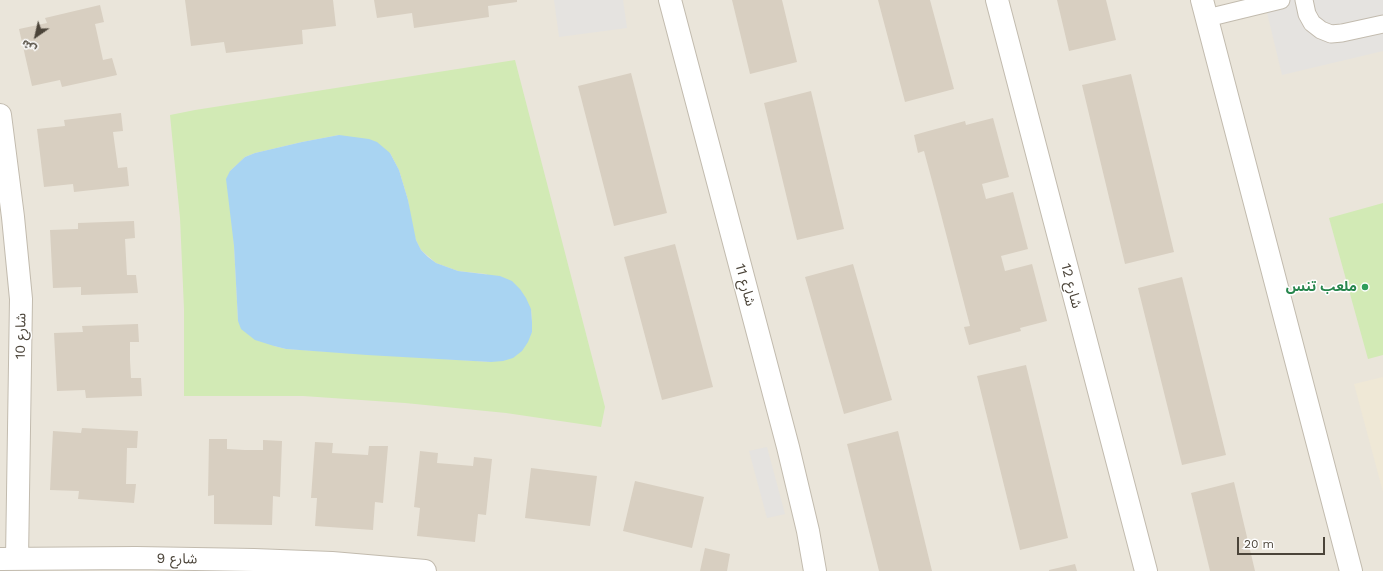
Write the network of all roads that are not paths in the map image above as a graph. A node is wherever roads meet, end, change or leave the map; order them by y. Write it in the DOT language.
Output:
graph roads {
  1 [pos="670,0"];
  2 [pos="997,0"];
  3 [pos="1281,0"];
  4 [pos="1304,0"];
  5 [pos="1205,9"];
  6 [pos="1383,24"];
  7 [pos="0,115"];
  8 [pos="8,559"];
  9 [pos="425,571"];
  10 [pos="815,571"];
  11 [pos="1146,571"];
  12 [pos="1351,571"];
  1 -- 10 [label="street, شارع 11"];
  2 -- 11 [label="street, شارع 12"];
  3 -- 5 [label="lane"];
  4 -- 6 [label="lane"];
  5 -- 12 [label="street"];
  7 -- 8 [label="street, شارع 10"];
  8 -- 9 [label="street, شارع 9"];
}
